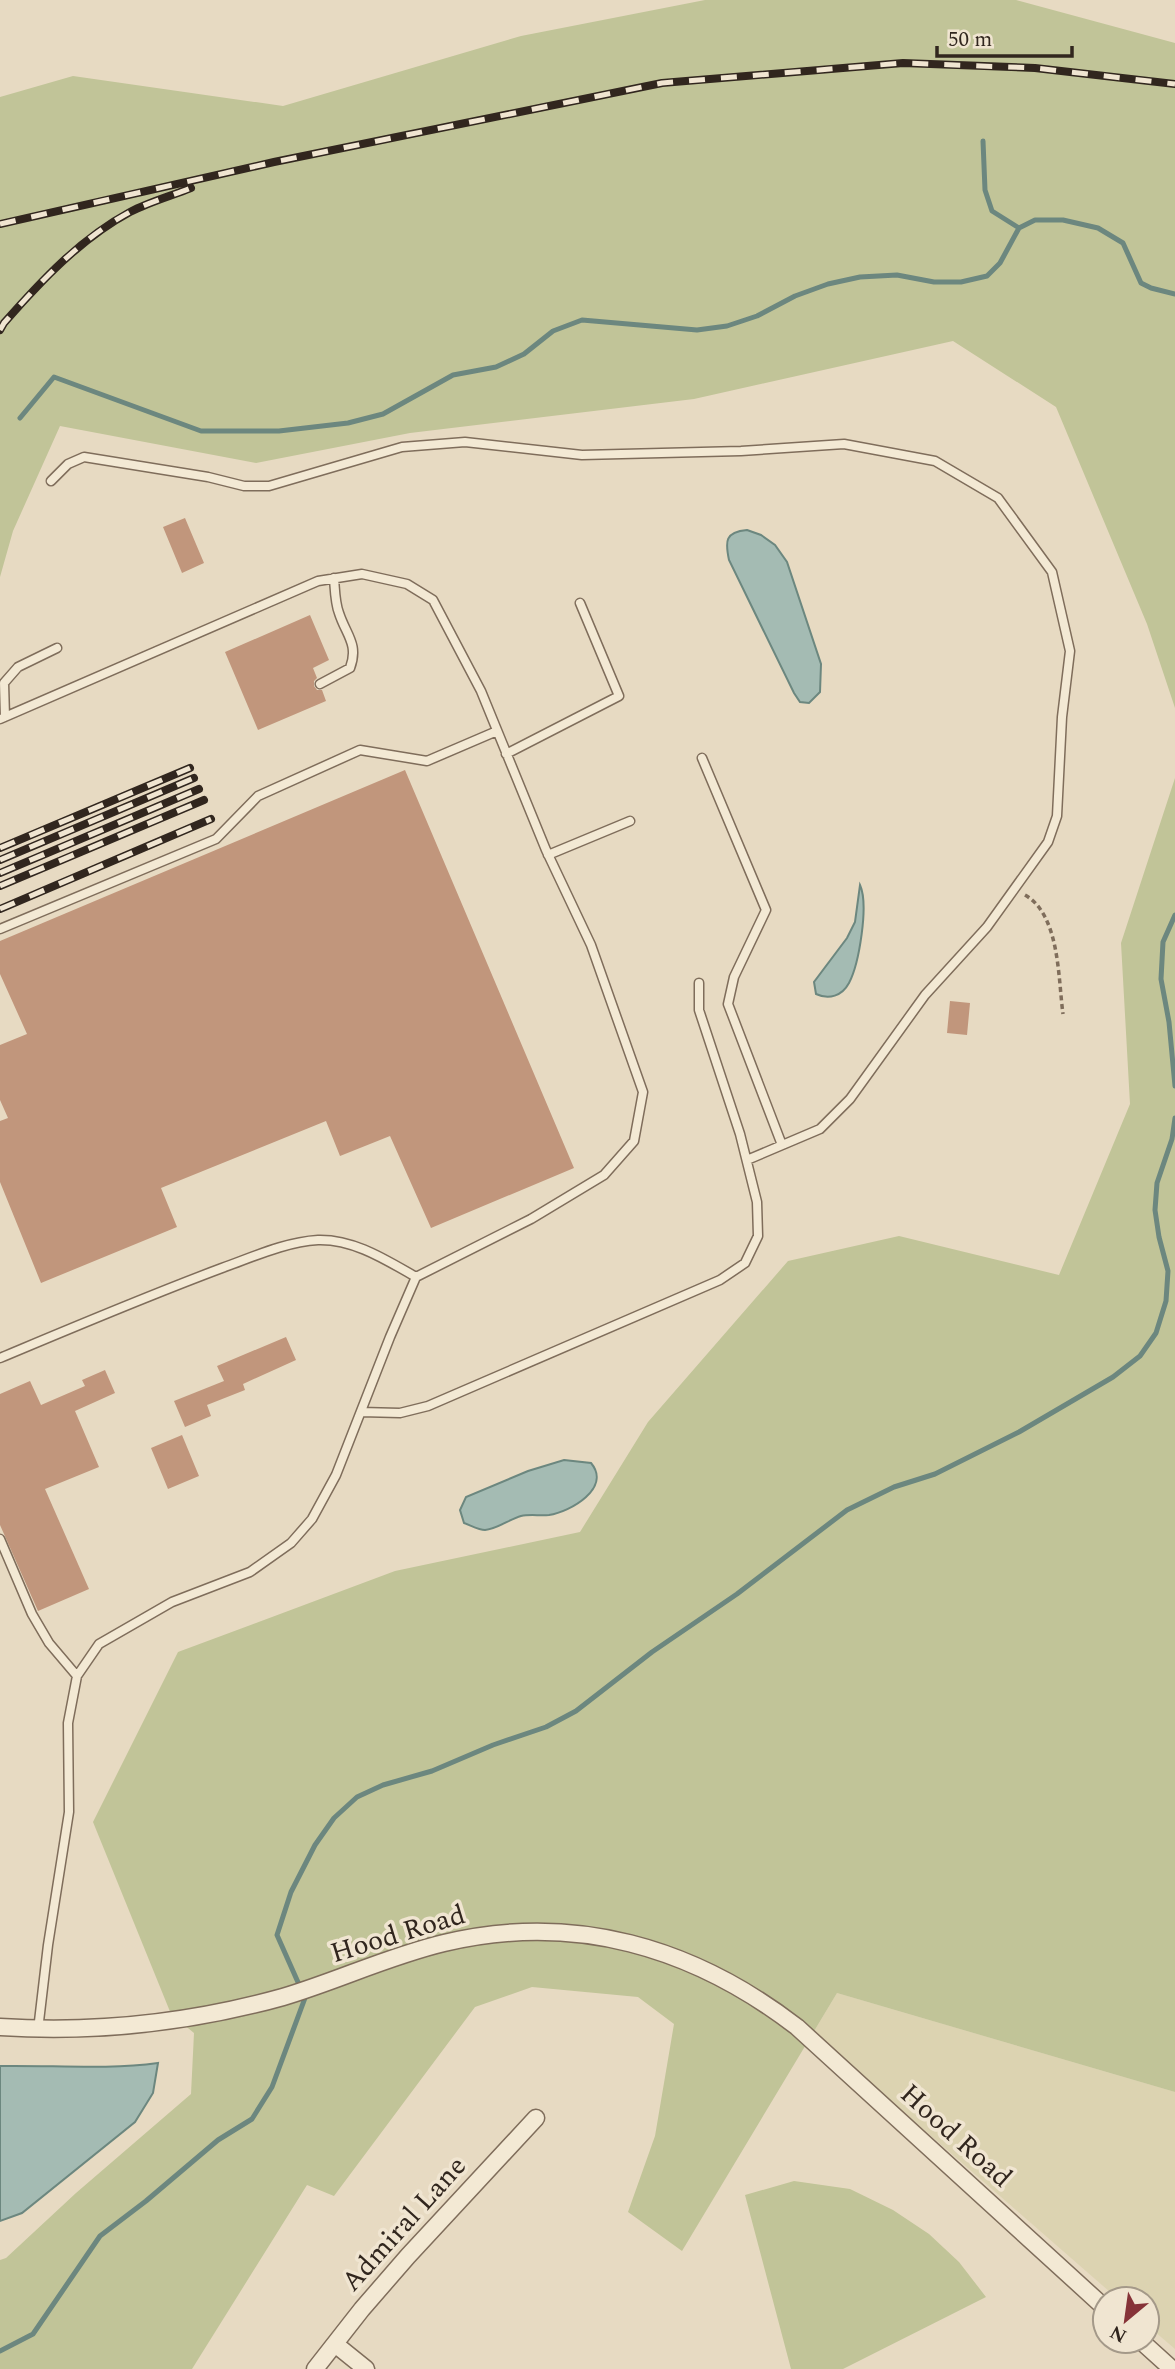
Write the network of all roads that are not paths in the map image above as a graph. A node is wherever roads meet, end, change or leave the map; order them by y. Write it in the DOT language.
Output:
graph roads {
  1 [pos="51,481"];
  2 [pos="334,578"];
  3 [pos="580,603"];
  4 [pos="57,648"];
  5 [pos="320,684"];
  6 [pos="2,718"];
  7 [pos="497,731"];
  8 [pos="506,754"];
  9 [pos="702,758"];
  10 [pos="630,821"];
  11 [pos="548,855"];
  12 [pos="0,929"];
  13 [pos="699,983"];
  14 [pos="782,1145"];
  15 [pos="747,1160"];
  16 [pos="416,1277"];
  17 [pos="0,1358"];
  18 [pos="360,1412"];
  19 [pos="0,1539"];
  20 [pos="78,1676"];
  21 [pos="0,2027"];
  22 [pos="38,2030"];
  23 [pos="536,2118"];
  24 [pos="1091,2295"];
  25 [pos="335,2344"];
  26 [pos="1156,2355"];
  27 [pos="315,2369"];
  28 [pos="366,2369"];
  29 [pos="1172,2369"];
  1 -- 14 [label="lane"];
  2 -- 5 [label="lane"];
  2 -- 6 [label="lane"];
  2 -- 7 [label="lane"];
  3 -- 8 [label="lane"];
  4 -- 6 [label="lane"];
  7 -- 8 [label="lane"];
  7 -- 12 [label="lane"];
  8 -- 11 [label="lane"];
  9 -- 14 [label="lane"];
  10 -- 11 [label="lane"];
  11 -- 16 [label="lane"];
  13 -- 15 [label="lane"];
  14 -- 15 [label="lane"];
  15 -- 18 [label="lane"];
  16 -- 17 [label="lane"];
  16 -- 18 [label="lane"];
  18 -- 20 [label="lane"];
  19 -- 20 [label="lane"];
  20 -- 22 [label="lane"];
  21 -- 22 [label="street, Hood Road"];
  22 -- 24 [label="street, Hood Road"];
  23 -- 25 [label="street, Admiral Lane"];
  25 -- 27 [label="street, Admiral Lane"];
  25 -- 28 [label="street"];
  26 -- 29 [label="street"];
}
